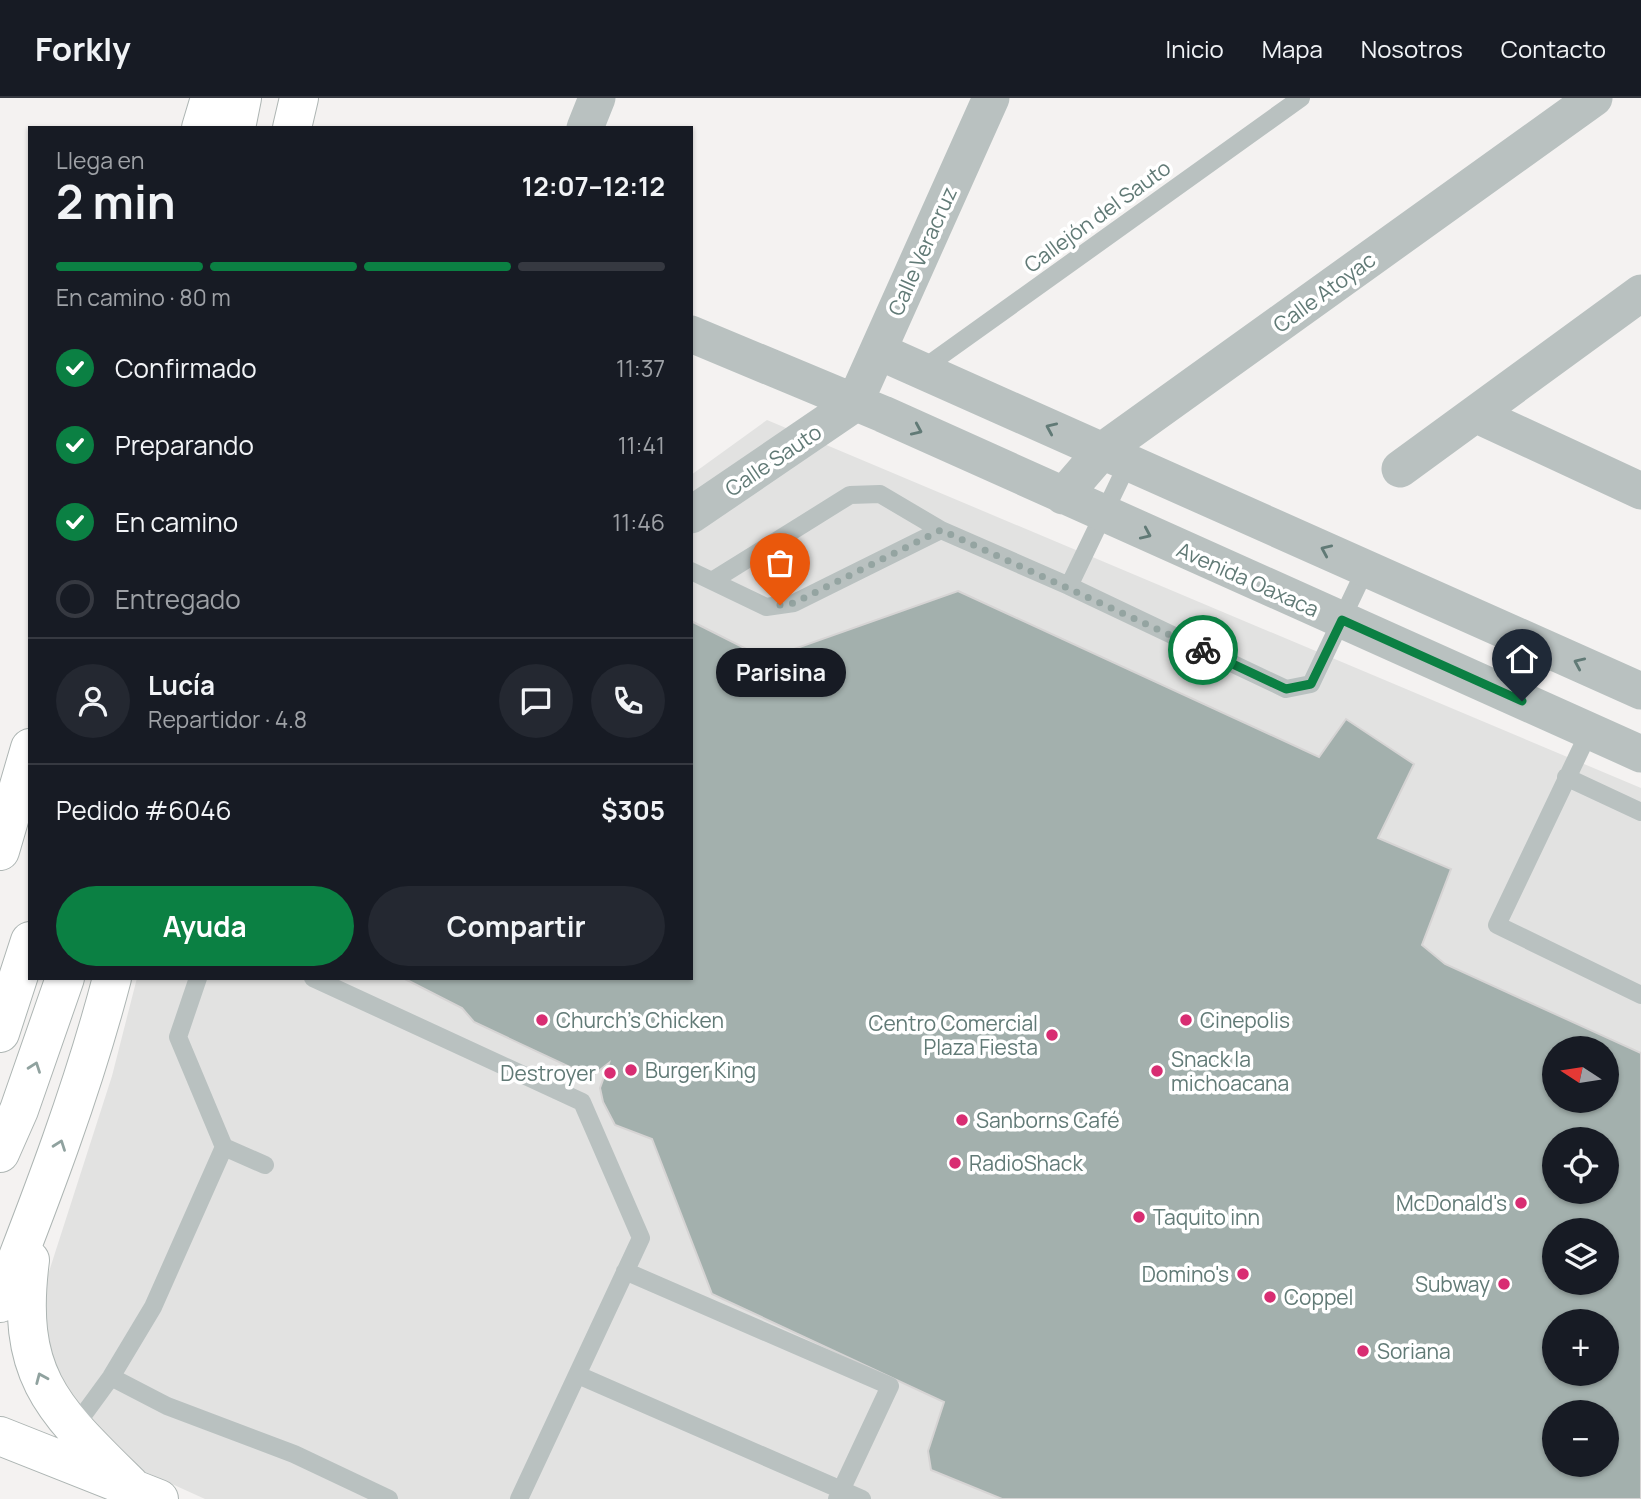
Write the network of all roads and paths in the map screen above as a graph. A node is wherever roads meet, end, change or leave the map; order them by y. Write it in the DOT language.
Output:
graph roads {
  1 [pos="299,98"];
  2 [pos="597,98"];
  3 [pos="991,98"];
  4 [pos="1301,98"];
  5 [pos="1594,98"];
  6 [pos="212,105"];
  7 [pos="234,126"];
  8 [pos="292,126"];
  9 [pos="586,126"];
  10 [pos="1641,293"];
  11 [pos="693,335"];
  12 [pos="878,351"];
  13 [pos="920,370"];
  14 [pos="854,404"];
  15 [pos="1475,414"];
  16 [pos="1115,456"];
  17 [pos="1400,469"];
  18 [pos="1641,491"];
  19 [pos="1063,496"];
  20 [pos="693,514"];
  21 [pos="1104,516"];
  22 [pos="941,530"];
  23 [pos="1366,568"];
  24 [pos="693,572"];
  25 [pos="712,581"];
  26 [pos="1069,586"];
  27 [pos="1480,619"];
  28 [pos="1342,620"];
  29 [pos="1456,671"];
  30 [pos="1641,691"];
  31 [pos="1588,732"];
  32 [pos="1641,754"];
  33 [pos="28,755"];
  34 [pos="1566,777"];
  35 [pos="1641,812"];
  36 [pos="0,850"];
  37 [pos="28,947"];
  38 [pos="64,980"];
  39 [pos="111,980"];
  40 [pos="197,980"];
  41 [pos="317,980"];
  42 [pos="1641,995"];
  43 [pos="0,1033"];
  44 [pos="224,1147"];
  45 [pos="0,1153"];
  46 [pos="265,1165"];
  47 [pos="37,1210"];
  48 [pos="625,1271"];
  49 [pos="0,1302"];
  50 [pos="578,1375"];
  51 [pos="111,1377"];
  52 [pos="73,1429"];
  53 [pos="0,1436"];
  54 [pos="145,1492"];
  55 [pos="839,1494"];
  56 [pos="389,1499"];
  57 [pos="519,1499"];
  58 [pos="862,1499"];
  1 -- 8 [label="highway"];
  2 -- 9 [label="street"];
  3 -- 12 [label="street, Calle Veracruz"];
  4 -- 13 [label="lane, Callejón del Sauto"];
  5 -- 16 [label="street, Calle Atoyac"];
  6 -- 7 [label="highway"];
  10 -- 15 [label="street"];
  11 -- 14 [label="street, Avenida Oaxaca"];
  12 -- 13 [label="street"];
  12 -- 14 [label="street, Calle Veracruz"];
  16 -- 13 [label="street, one-way"];
  14 -- 19 [label="street, Avenida Oaxaca, one-way"];
  14 -- 20 [label="street, Calle Sauto"];
  15 -- 17 [label="street"];
  15 -- 18 [label="street"];
  16 -- 19 [label="street, Calle Atoyac"];
  16 -- 21 [label="lane"];
  23 -- 16 [label="street, one-way"];
  19 -- 21 [label="street, Avenida Oaxaca"];
  21 -- 26 [label="lane"];
  21 -- 28 [label="street, Avenida Oaxaca, one-way"];
  22 -- 25 [label="lane"];
  22 -- 25 [label="lane"];
  22 -- 26 [label="lane"];
  23 -- 27 [label="street"];
  23 -- 28 [label="lane"];
  24 -- 25 [label="lane"];
  26 -- 28 [label="lane"];
  27 -- 29 [label="street"];
  30 -- 27 [label="street, one-way"];
  28 -- 29 [label="street, Avenida Oaxaca"];
  29 -- 31 [label="street, Avenida Oaxaca"];
  31 -- 32 [label="street, Avenida Oaxaca"];
  31 -- 34 [label="lane"];
  33 -- 36 [label="highway"];
  34 -- 35 [label="lane"];
  34 -- 42 [label="lane"];
  37 -- 43 [label="highway"];
  45 -- 38 [label="highway, one-way"];
  47 -- 39 [label="highway, one-way"];
  40 -- 44 [label="lane"];
  41 -- 48 [label="lane"];
  44 -- 46 [label="lane"];
  44 -- 51 [label="lane"];
  47 -- 49 [label="highway"];
  52 -- 47 [label="highway, one-way"];
  48 -- 50 [label="lane"];
  48 -- 55 [label="lane"];
  50 -- 55 [label="lane"];
  50 -- 57 [label="lane"];
  51 -- 52 [label="lane"];
  51 -- 56 [label="lane"];
  52 -- 54 [label="highway"];
  53 -- 54 [label="highway"];
  55 -- 58 [label="lane"];
}
